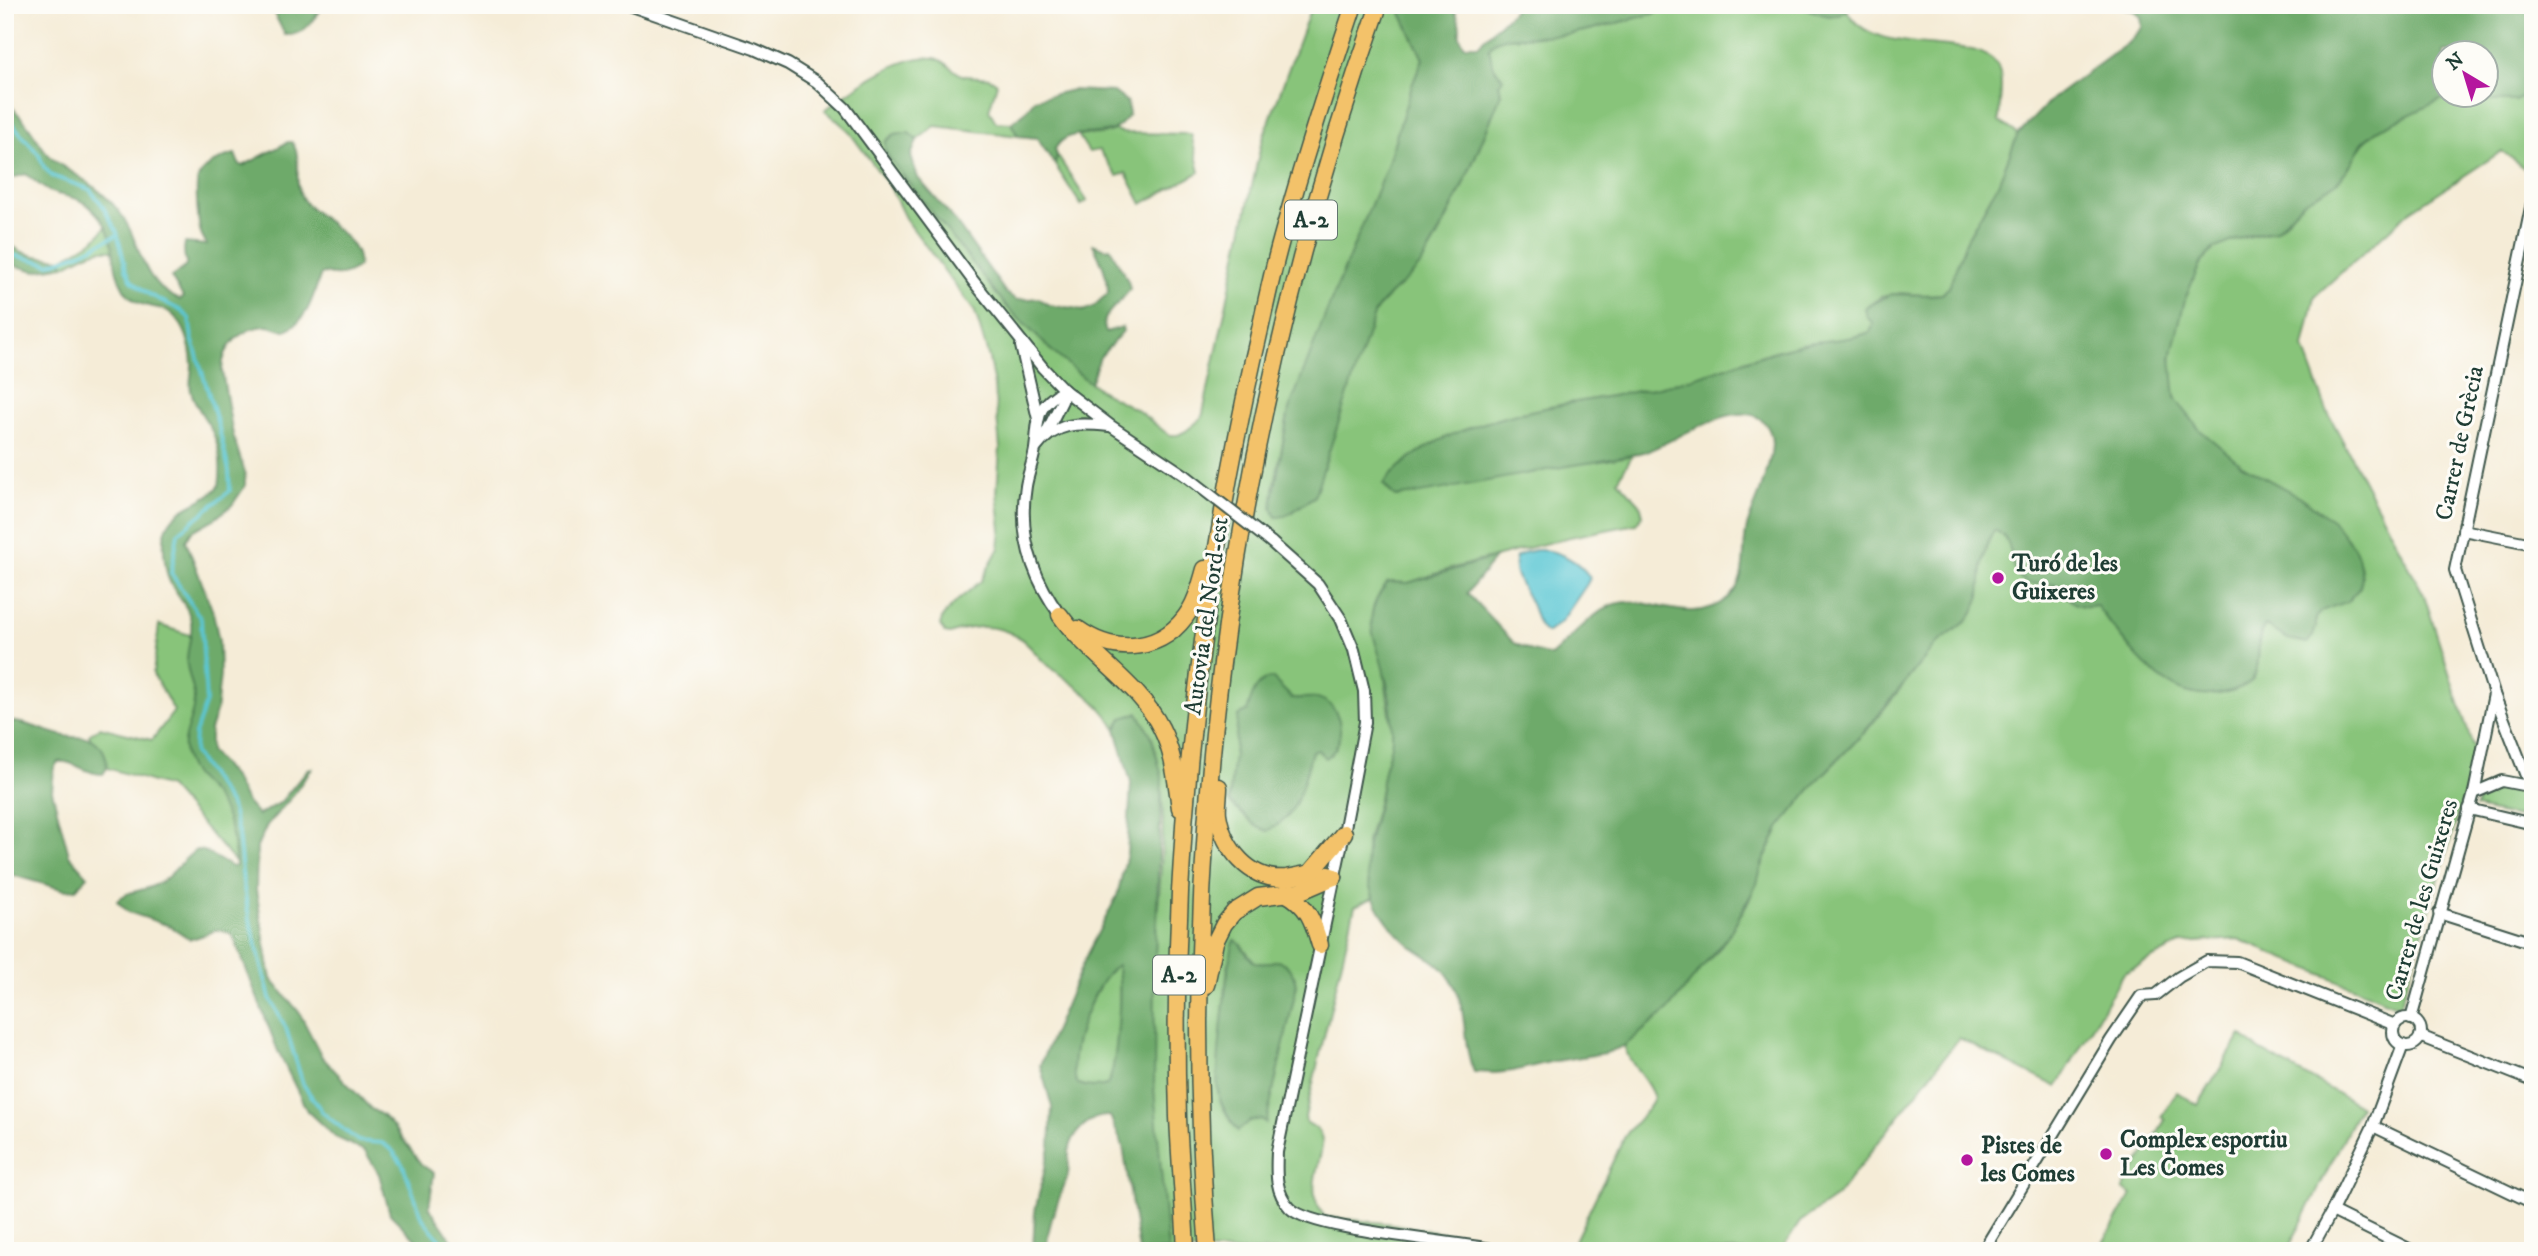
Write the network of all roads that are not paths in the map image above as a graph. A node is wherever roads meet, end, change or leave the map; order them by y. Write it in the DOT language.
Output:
graph roads {
  1 [pos="628,5"];
  2 [pos="1354,5"];
  3 [pos="1379,5"];
  4 [pos="2533,198"];
  5 [pos="1021,343"];
  6 [pos="1064,390"];
  7 [pos="1038,419"];
  8 [pos="1111,426"];
  9 [pos="1045,435"];
  10 [pos="1034,450"];
  11 [pos="2463,530"];
  12 [pos="1217,541"];
  13 [pos="2533,544"];
  14 [pos="1060,615"];
  15 [pos="2494,695"];
  16 [pos="1213,737"];
  17 [pos="2531,787"];
  18 [pos="2474,793"];
  19 [pos="2469,809"];
  20 [pos="2533,824"];
  21 [pos="1185,832"];
  22 [pos="1344,834"];
  23 [pos="1311,872"];
  24 [pos="1334,877"];
  25 [pos="1285,894"];
  26 [pos="2439,913"];
  27 [pos="2533,943"];
  28 [pos="1320,945"];
  29 [pos="1199,1004"];
  30 [pos="2411,1018"];
  31 [pos="2395,1025"];
  32 [pos="2420,1036"];
  33 [pos="2403,1045"];
  34 [pos="2533,1081"];
  35 [pos="2373,1125"];
  36 [pos="2533,1203"];
  37 [pos="2332,1211"];
  38 [pos="1186,1251"];
  39 [pos="1208,1251"];
  40 [pos="1502,1251"];
  41 [pos="1983,1251"];
  42 [pos="2310,1251"];
  43 [pos="2413,1251"];
  1 -- 5 [label="street"];
  2 -- 12 [label="highway, Autovia del Nord-est / A-2"];
  3 -- 16 [label="highway, Autovia del Nord-est / A-2"];
  4 -- 11 [label="street, Carrer de Grècia"];
  5 -- 6 [label="street"];
  5 -- 7 [label="street"];
  6 -- 7 [label="street"];
  6 -- 8 [label="street"];
  6 -- 9 [label="street"];
  7 -- 10 [label="street"];
  8 -- 9 [label="street"];
  8 -- 22 [label="street, bridge"];
  9 -- 10 [label="street"];
  10 -- 14 [label="street"];
  11 -- 13 [label="street"];
  11 -- 15 [label="street, Carrer de Grècia"];
  12 -- 14 [label="highway"];
  12 -- 21 [label="highway, Autovia del Nord-est / A-2"];
  14 -- 21 [label="highway"];
  15 -- 17 [label="street, Carrer de Grècia"];
  15 -- 18 [label="street, Carrer de Grècia"];
  16 -- 23 [label="highway"];
  16 -- 29 [label="highway, Autovia del Nord-est / A-2"];
  17 -- 18 [label="street"];
  18 -- 19 [label="street, Carrer de les Guixeres"];
  19 -- 20 [label="street"];
  19 -- 26 [label="street, Carrer de les Guixeres"];
  21 -- 38 [label="highway, Autovia del Nord-est / A-2"];
  22 -- 23 [label="highway"];
  22 -- 24 [label="street"];
  23 -- 24 [label="highway"];
  24 -- 25 [label="highway"];
  24 -- 28 [label="street"];
  25 -- 28 [label="highway"];
  25 -- 29 [label="highway"];
  26 -- 27 [label="street"];
  26 -- 30 [label="street, Carrer de les Guixeres"];
  28 -- 40 [label="street"];
  29 -- 39 [label="highway, Autovia del Nord-est / A-2"];
  30 -- 31 [label="street"];
  30 -- 32 [label="street"];
  31 -- 33 [label="street"];
  31 -- 41 [label="street"];
  32 -- 33 [label="street"];
  32 -- 34 [label="street"];
  33 -- 35 [label="street"];
  35 -- 36 [label="street"];
  35 -- 37 [label="street"];
  37 -- 42 [label="street"];
  37 -- 43 [label="street"];
}
